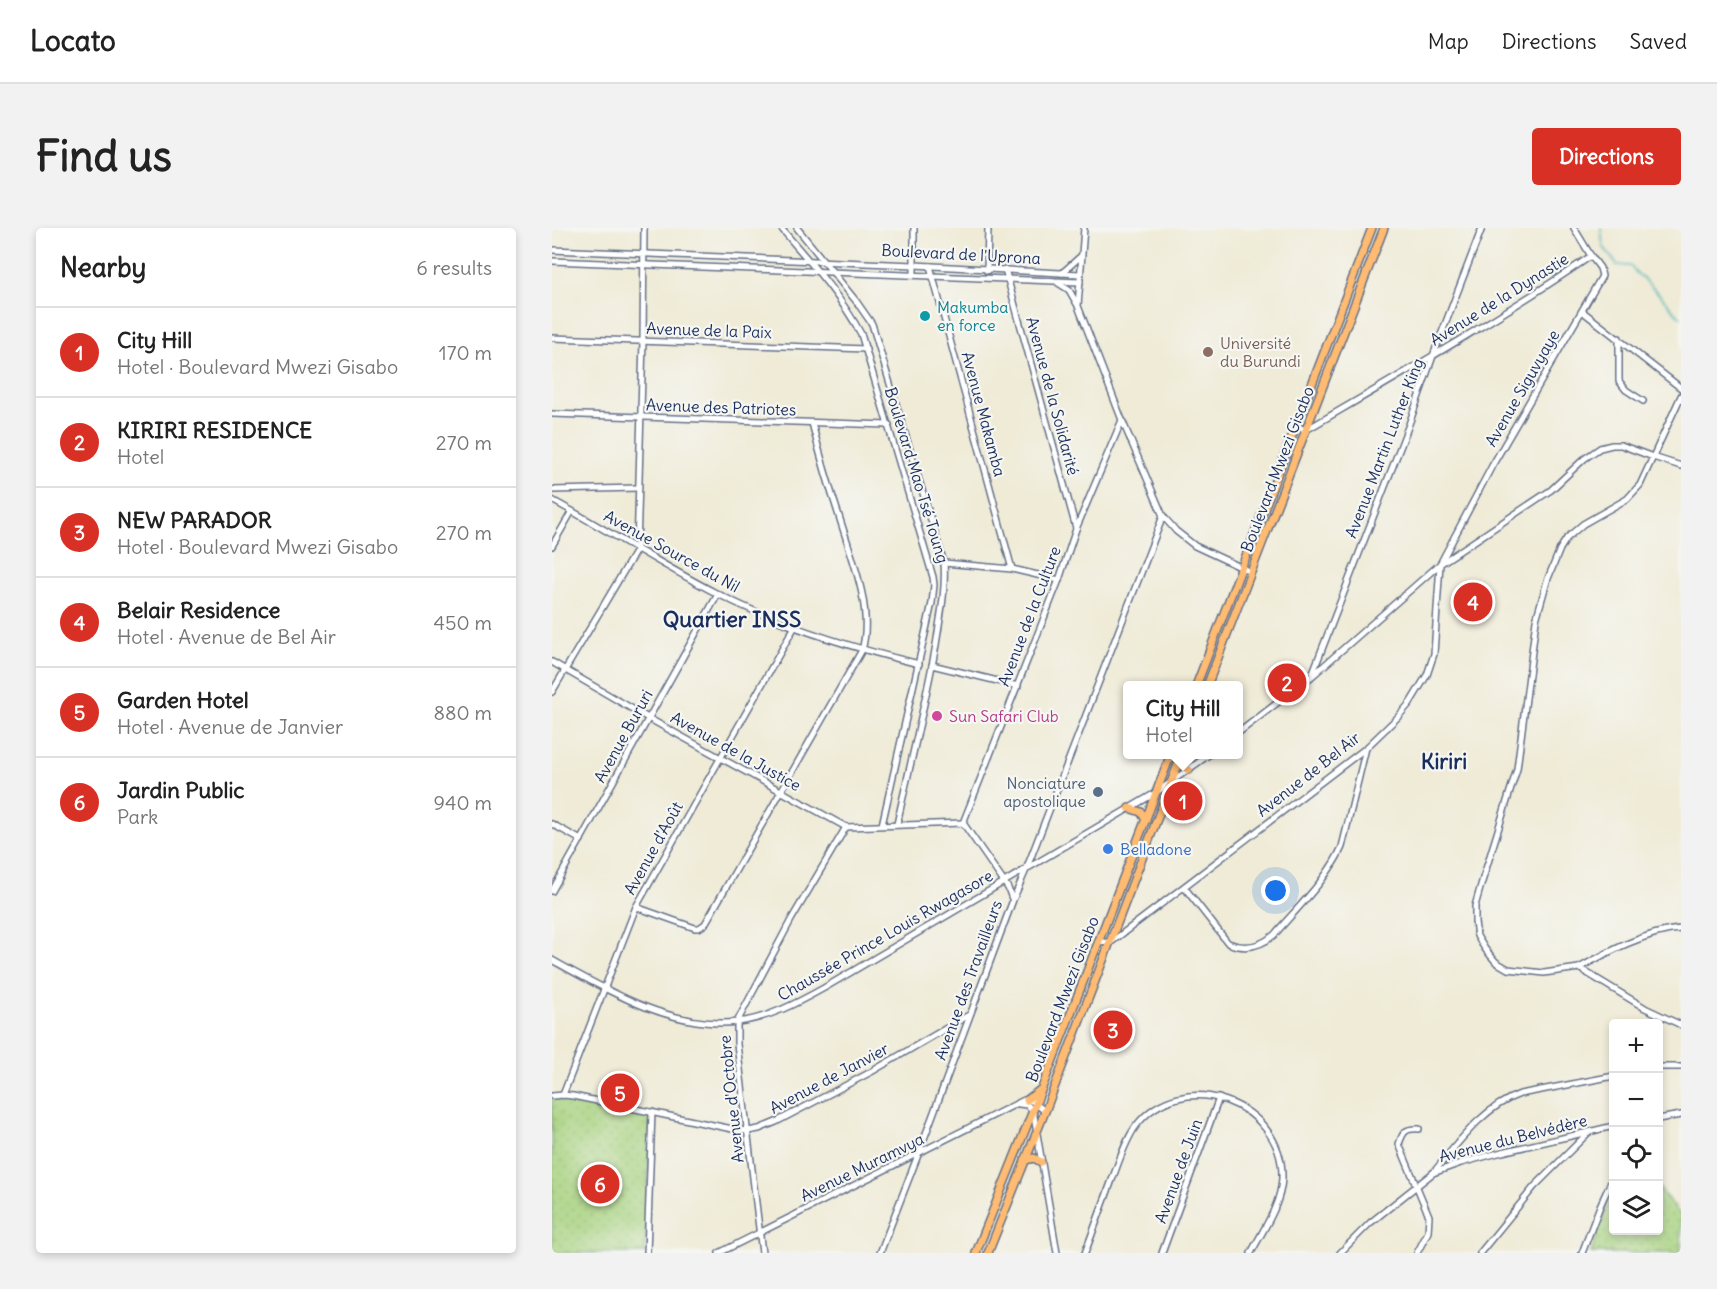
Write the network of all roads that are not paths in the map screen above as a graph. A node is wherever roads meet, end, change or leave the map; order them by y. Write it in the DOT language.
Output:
graph roads {
  1 [pos="644,228"];
  2 [pos="781,228"];
  3 [pos="796,228"];
  4 [pos="914,228"];
  5 [pos="988,228"];
  6 [pos="1084,228"];
  7 [pos="1372,228"];
  8 [pos="1384,228"];
  9 [pos="1482,228"];
  10 [pos="1574,228"];
  11 [pos="552,250"];
  12 [pos="643,254"];
  13 [pos="1081,256"];
  14 [pos="1591,256"];
  15 [pos="552,261"];
  16 [pos="809,262"];
  17 [pos="824,262"];
  18 [pos="642,265"];
  19 [pos="914,265"];
  20 [pos="930,266"];
  21 [pos="987,269"];
  22 [pos="1005,269"];
  23 [pos="817,272"];
  24 [pos="832,272"];
  25 [pos="1062,273"];
  26 [pos="1080,274"];
  27 [pos="914,275"];
  28 [pos="932,276"];
  29 [pos="987,278"];
  30 [pos="1007,279"];
  31 [pos="1056,282"];
  32 [pos="1080,282"];
  33 [pos="1348,290"];
  34 [pos="1358,295"];
  35 [pos="1078,306"];
  36 [pos="1582,311"];
  37 [pos="552,338"];
  38 [pos="1619,338"];
  39 [pos="643,341"];
  40 [pos="866,349"];
  41 [pos="1433,356"];
  42 [pos="1681,388"];
  43 [pos="1681,396"];
  44 [pos="1642,401"];
  45 [pos="552,414"];
  46 [pos="640,417"];
  47 [pos="1122,420"];
  48 [pos="812,423"];
  49 [pos="889,425"];
  50 [pos="1296,426"];
  51 [pos="1306,430"];
  52 [pos="1653,457"];
  53 [pos="1681,466"];
  54 [pos="638,488"];
  55 [pos="552,490"];
  56 [pos="552,500"];
  57 [pos="572,511"];
  58 [pos="1163,516"];
  59 [pos="1076,529"];
  60 [pos="552,546"];
  61 [pos="638,549"];
  62 [pos="944,564"];
  63 [pos="1440,564"];
  64 [pos="1241,568"];
  65 [pos="1012,569"];
  66 [pos="1251,572"];
  67 [pos="1059,580"];
  68 [pos="718,594"];
  69 [pos="794,628"];
  70 [pos="862,650"];
  71 [pos="552,662"];
  72 [pos="919,664"];
  73 [pos="932,665"];
  74 [pos="1204,665"];
  75 [pos="564,669"];
  76 [pos="1213,669"];
  77 [pos="1311,677"];
  78 [pos="1198,681"];
  79 [pos="1209,681"];
  80 [pos="1018,686"];
  81 [pos="552,692"];
  82 [pos="648,718"];
  83 [pos="1243,730"];
  84 [pos="1366,748"];
  85 [pos="720,757"];
  86 [pos="1169,759"];
  87 [pos="1181,759"];
  88 [pos="1181,759"];
  89 [pos="1203,759"];
  90 [pos="1189,770"];
  91 [pos="1172,782"];
  92 [pos="781,792"];
  93 [pos="1157,792"];
  94 [pos="1129,808"];
  95 [pos="1146,820"];
  96 [pos="963,823"];
  97 [pos="552,824"];
  98 [pos="897,824"];
  99 [pos="882,825"];
  100 [pos="846,826"];
  101 [pos="581,840"];
  102 [pos="1026,870"];
  103 [pos="1004,883"];
  104 [pos="1184,887"];
  105 [pos="552,891"];
  106 [pos="1012,900"];
  107 [pos="636,907"];
  108 [pos="1681,929"];
  109 [pos="1099,941"];
  110 [pos="1110,943"];
  111 [pos="552,960"];
  112 [pos="1579,968"];
  113 [pos="603,989"];
  114 [pos="969,1015"];
  115 [pos="737,1022"];
  116 [pos="1681,1025"];
  117 [pos="1663,1067"];
  118 [pos="1681,1067"];
  119 [pos="1609,1077"];
  120 [pos="1042,1088"];
  121 [pos="563,1095"];
  122 [pos="552,1096"];
  123 [pos="1219,1098"];
  124 [pos="1027,1100"];
  125 [pos="1017,1104"];
  126 [pos="1034,1106"];
  127 [pos="1045,1111"];
  128 [pos="652,1112"];
  129 [pos="1681,1115"];
  130 [pos="1663,1118"];
  131 [pos="1610,1127"];
  132 [pos="1419,1129"];
  133 [pos="748,1131"];
  134 [pos="1037,1132"];
  135 [pos="1588,1133"];
  136 [pos="918,1155"];
  137 [pos="1025,1160"];
  138 [pos="1041,1162"];
  139 [pos="1433,1173"];
  140 [pos="1611,1181"];
  141 [pos="1416,1186"];
  142 [pos="760,1233"];
  143 [pos="647,1253"];
  144 [pos="719,1253"];
  145 [pos="762,1253"];
  146 [pos="879,1253"];
  147 [pos="976,1253"];
  148 [pos="988,1253"];
  149 [pos="1057,1253"];
  150 [pos="1085,1253"];
  151 [pos="1162,1253"];
  152 [pos="1251,1253"];
  153 [pos="1340,1253"];
  154 [pos="1417,1253"];
  155 [pos="1480,1253"];
  156 [pos="1582,1253"];
  1 -- 12 [label="street"];
  2 -- 16 [label="street, Boulevard Mao Tsé Toung"];
  3 -- 17 [label="street, Boulevard Mao Tsé Toung"];
  4 -- 19 [label="street"];
  5 -- 21 [label="street"];
  6 -- 13 [label="street"];
  7 -- 33 [label="main road, Boulevard Mwezi Gisabo"];
  8 -- 34 [label="main road, Boulevard Mwezi Gisabo"];
  9 -- 41 [label="street, Avenue Martin Luther King"];
  10 -- 14 [label="street, Avenue Siguvyaye"];
  11 -- 12 [label="street, Boulevard de l'Uprona"];
  12 -- 16 [label="street, Boulevard de l'Uprona"];
  12 -- 18 [label="street"];
  13 -- 25 [label="street"];
  13 -- 26 [label="street"];
  14 -- 36 [label="street, Avenue Siguvyaye"];
  14 -- 41 [label="street, Avenue de la Dynastie"];
  15 -- 18 [label="street, Boulevard de l'Uprona"];
  16 -- 17 [label="street, Boulevard de l'Uprona"];
  16 -- 23 [label="street, Boulevard Mao Tsé Toung"];
  17 -- 19 [label="street, Boulevard de l'Uprona"];
  17 -- 24 [label="street, Boulevard Mao Tsé Toung"];
  18 -- 23 [label="street, Boulevard de l'Uprona"];
  18 -- 39 [label="street"];
  19 -- 20 [label="street, Boulevard de l'Uprona"];
  19 -- 27 [label="street"];
  20 -- 21 [label="street, Boulevard de l'Uprona"];
  20 -- 28 [label="street, Avenue Makamba"];
  21 -- 22 [label="street, Boulevard de l'Uprona"];
  21 -- 29 [label="street"];
  22 -- 25 [label="street, Boulevard de l'Uprona"];
  22 -- 30 [label="street, Avenue de la Solidarité"];
  23 -- 24 [label="street, Boulevard de l'Uprona"];
  23 -- 40 [label="street, Boulevard Mao Tsé Toung"];
  24 -- 27 [label="street, Boulevard de l'Uprona"];
  24 -- 62 [label="street, Boulevard Mao Tsé Toung"];
  25 -- 26 [label="street, Boulevard de l'Uprona"];
  26 -- 32 [label="street"];
  27 -- 28 [label="street, Boulevard de l'Uprona"];
  28 -- 29 [label="street, Boulevard de l'Uprona"];
  28 -- 65 [label="street, Avenue Makamba"];
  29 -- 30 [label="street, Boulevard de l'Uprona"];
  30 -- 31 [label="street, Boulevard de l'Uprona"];
  30 -- 59 [label="street, Avenue de la Solidarité"];
  31 -- 32 [label="street, Boulevard de l'Uprona"];
  31 -- 35 [label="street"];
  32 -- 35 [label="street"];
  33 -- 34 [label="main road"];
  33 -- 50 [label="main road, Boulevard Mwezi Gisabo"];
  34 -- 51 [label="main road, Boulevard Mwezi Gisabo"];
  35 -- 47 [label="street"];
  36 -- 38 [label="street"];
  36 -- 63 [label="street, Avenue Siguvyaye"];
  37 -- 39 [label="street, Avenue de la Paix"];
  38 -- 42 [label="street"];
  38 -- 44 [label="street"];
  39 -- 40 [label="street, Avenue de la Paix"];
  39 -- 46 [label="street"];
  40 -- 49 [label="street, Boulevard Mao Tsé Toung"];
  41 -- 51 [label="street, Avenue de la Dynastie"];
  41 -- 77 [label="street, Avenue Martin Luther King"];
  43 -- 52 [label="street"];
  45 -- 46 [label="street, Avenue des Patriotes"];
  46 -- 48 [label="street, Avenue des Patriotes"];
  46 -- 54 [label="street"];
  47 -- 58 [label="street"];
  47 -- 59 [label="street, Avenue de la Culture"];
  48 -- 49 [label="street, Avenue des Patriotes"];
  48 -- 70 [label="street"];
  49 -- 72 [label="street, Boulevard Mao Tsé Toung"];
  50 -- 51 [label="street"];
  50 -- 64 [label="main road, Boulevard Mwezi Gisabo"];
  51 -- 66 [label="main road, Boulevard Mwezi Gisabo"];
  52 -- 53 [label="street"];
  52 -- 63 [label="street"];
  52 -- 112 [label="street"];
  54 -- 55 [label="street"];
  54 -- 61 [label="street"];
  56 -- 57 [label="street, Avenue Source du Nil"];
  57 -- 60 [label="street"];
  57 -- 61 [label="street, Avenue Source du Nil"];
  58 -- 64 [label="street"];
  58 -- 102 [label="street, Avenue des Travailleurs"];
  59 -- 67 [label="street, Avenue de la Culture"];
  61 -- 68 [label="street, Avenue Source du Nil"];
  61 -- 75 [label="street"];
  62 -- 65 [label="street"];
  62 -- 73 [label="street, Boulevard Mao Tsé Toung"];
  63 -- 77 [label="street"];
  63 -- 84 [label="street, Avenue de Bel Air"];
  64 -- 66 [label="street"];
  64 -- 74 [label="main road, Boulevard Mwezi Gisabo"];
  65 -- 67 [label="street"];
  66 -- 76 [label="main road, Boulevard Mwezi Gisabo"];
  67 -- 80 [label="street, Avenue de la Culture"];
  68 -- 69 [label="street, Avenue Source du Nil"];
  68 -- 82 [label="street, Avenue Bururi"];
  69 -- 70 [label="street, Avenue Source du Nil"];
  69 -- 85 [label="street, Avenue d'Août"];
  70 -- 72 [label="street, Avenue Source du Nil"];
  70 -- 92 [label="street"];
  71 -- 75 [label="street, Avenue de la Justice"];
  72 -- 99 [label="street, Boulevard Mao Tsé Toung"];
  73 -- 80 [label="street"];
  73 -- 98 [label="street, Boulevard Mao Tsé Toung"];
  74 -- 76 [label="main road"];
  74 -- 78 [label="main road, Boulevard Mwezi Gisabo"];
  75 -- 81 [label="street"];
  75 -- 82 [label="street, Avenue de la Justice"];
  76 -- 79 [label="main road, Boulevard Mwezi Gisabo"];
  77 -- 83 [label="street"];
  80 -- 96 [label="street, Avenue de la Culture"];
  82 -- 85 [label="street, Avenue de la Justice"];
  82 -- 101 [label="street, Avenue Bururi"];
  84 -- 104 [label="street, Avenue de Bel Air"];
  84 -- 104 [label="street"];
  85 -- 92 [label="street, Avenue de la Justice"];
  85 -- 107 [label="street, Avenue d'Août"];
  86 -- 93 [label="main road, Boulevard Mwezi Gisabo"];
  87 -- 90 [label="main road"];
  88 -- 91 [label="main road, Boulevard Mwezi Gisabo"];
  89 -- 90 [label="street, Chaussée Prince Louis Rwagasore"];
  90 -- 91 [label="street, Chaussée Prince Louis Rwagasore"];
  91 -- 93 [label="street, Chaussée Prince Louis Rwagasore"];
  91 -- 110 [label="main road, Boulevard Mwezi Gisabo"];
  92 -- 100 [label="street, Avenue de la Justice"];
  92 -- 107 [label="street"];
  93 -- 94 [label="street, Chaussée Prince Louis Rwagasore"];
  93 -- 95 [label="main road, Boulevard Mwezi Gisabo"];
  94 -- 95 [label="main road"];
  94 -- 102 [label="street, Chaussée Prince Louis Rwagasore"];
  95 -- 109 [label="main road, Boulevard Mwezi Gisabo"];
  96 -- 98 [label="street"];
  96 -- 103 [label="street"];
  97 -- 101 [label="street"];
  98 -- 99 [label="street"];
  99 -- 100 [label="street"];
  100 -- 115 [label="street, Avenue d'Octobre"];
  101 -- 105 [label="street, Avenue Bururi"];
  102 -- 103 [label="street, Chaussée Prince Louis Rwagasore"];
  102 -- 106 [label="street, Avenue des Travailleurs"];
  103 -- 106 [label="street"];
  103 -- 115 [label="street, Chaussée Prince Louis Rwagasore"];
  104 -- 110 [label="street, Avenue de Bel Air"];
  106 -- 114 [label="street, Avenue des Travailleurs"];
  107 -- 113 [label="street, Avenue d'Août"];
  108 -- 112 [label="street"];
  109 -- 110 [label="street"];
  109 -- 120 [label="main road, Boulevard Mwezi Gisabo"];
  110 -- 127 [label="main road, Boulevard Mwezi Gisabo"];
  111 -- 113 [label="street, Chaussée Prince Louis Rwagasore"];
  112 -- 116 [label="street"];
  113 -- 115 [label="street, Chaussée Prince Louis Rwagasore"];
  113 -- 121 [label="street, Avenue d'Août"];
  114 -- 133 [label="street, Avenue de Janvier"];
  114 -- 136 [label="street, Avenue des Travailleurs"];
  115 -- 133 [label="street, Avenue d'Octobre"];
  117 -- 118 [label="street"];
  119 -- 139 [label="street"];
  120 -- 124 [label="main road"];
  120 -- 126 [label="main road, Boulevard Mwezi Gisabo"];
  121 -- 122 [label="street, Avenue de Janvier"];
  121 -- 128 [label="street, Avenue de Janvier"];
  123 -- 150 [label="street"];
  123 -- 151 [label="street, Avenue de Juin"];
  123 -- 152 [label="street"];
  124 -- 125 [label="street, Avenue Muramvya"];
  124 -- 126 [label="street"];
  125 -- 126 [label="street"];
  125 -- 136 [label="street, Avenue Muramvya"];
  126 -- 127 [label="street"];
  126 -- 134 [label="street"];
  126 -- 147 [label="main road, Boulevard Mwezi Gisabo"];
  127 -- 134 [label="main road, Boulevard Mwezi Gisabo"];
  128 -- 133 [label="street, Avenue de Janvier"];
  128 -- 143 [label="street"];
  129 -- 130 [label="street"];
  131 -- 135 [label="street, Avenue du Belvédère"];
  132 -- 141 [label="street"];
  133 -- 142 [label="street, Avenue d'Octobre"];
  134 -- 137 [label="main road, Boulevard Mwezi Gisabo"];
  134 -- 138 [label="street"];
  135 -- 139 [label="street, Avenue du Belvédère"];
  135 -- 155 [label="street"];
  136 -- 142 [label="street, Avenue Muramvya"];
  136 -- 146 [label="street, Avenue des Travailleurs"];
  137 -- 138 [label="main road"];
  137 -- 148 [label="main road, Boulevard Mwezi Gisabo"];
  138 -- 149 [label="street"];
  139 -- 141 [label="street, Avenue du Belvédère"];
  140 -- 156 [label="street"];
  141 -- 153 [label="street, Avenue du Belvédère"];
  141 -- 154 [label="street"];
  142 -- 144 [label="street, Avenue Muramvya"];
  142 -- 145 [label="street, Avenue d'Octobre"];
}
